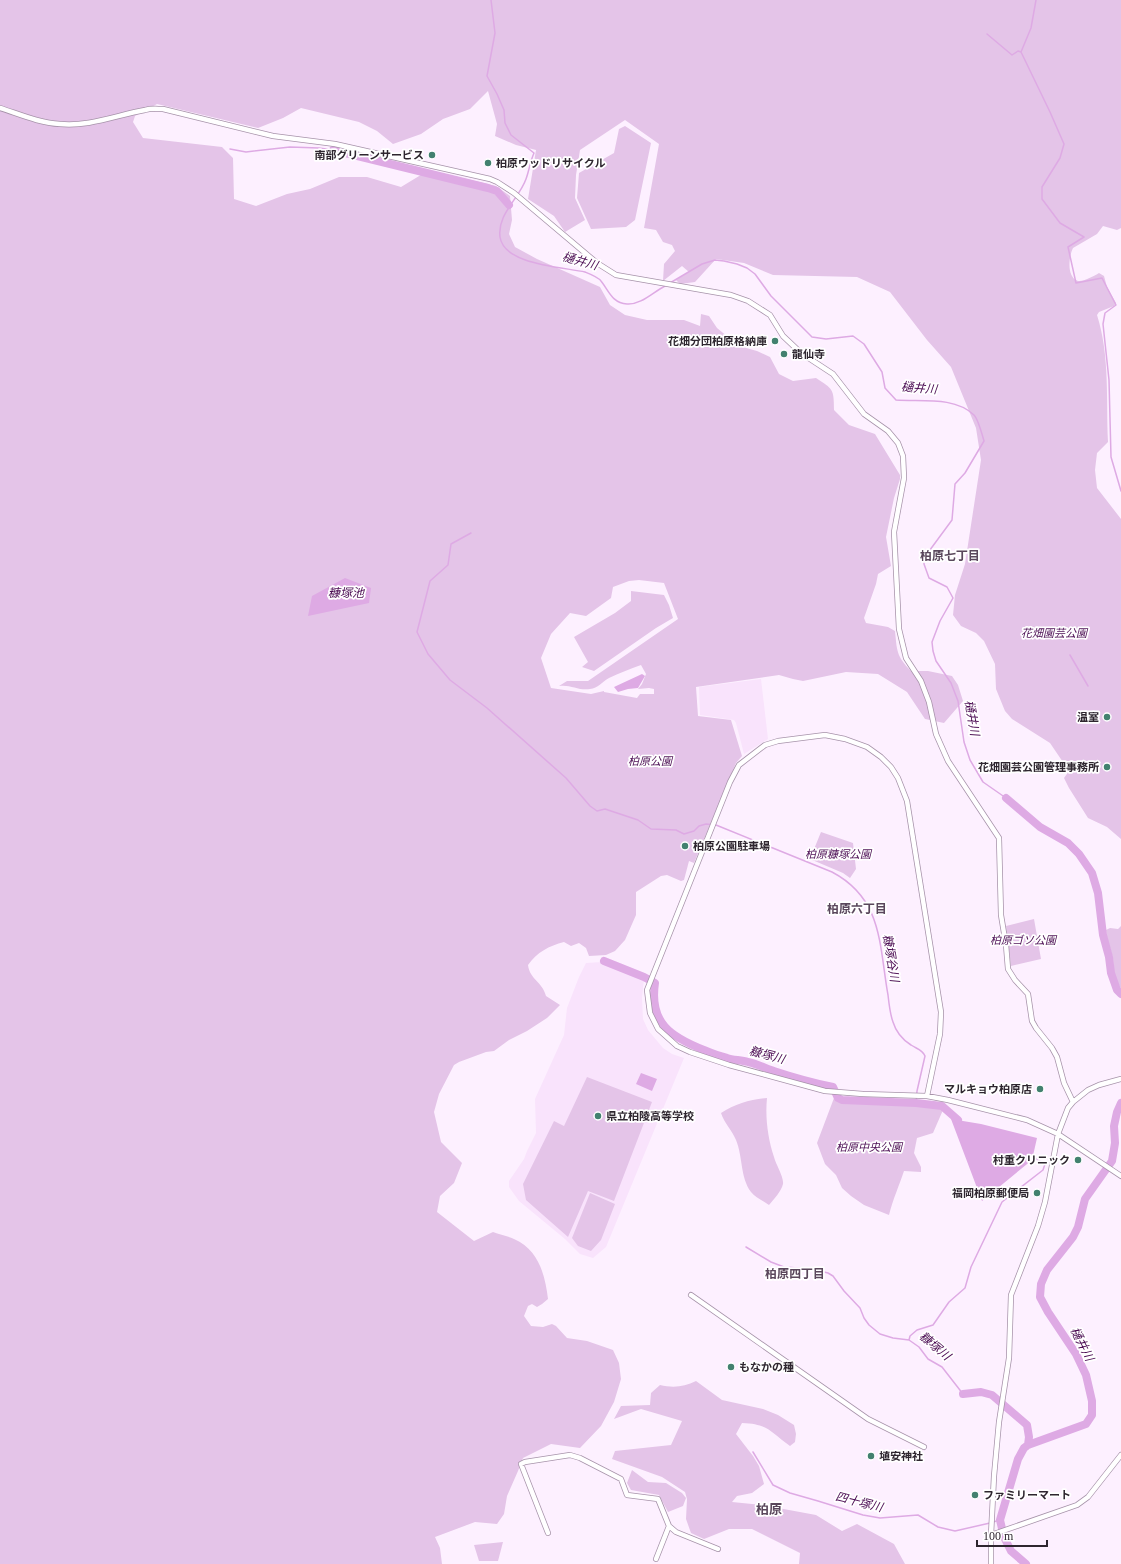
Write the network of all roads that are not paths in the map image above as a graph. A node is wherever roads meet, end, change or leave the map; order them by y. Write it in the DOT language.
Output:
graph roads {
  1 [pos="0,108"];
  2 [pos="1121,1079"];
  3 [pos="927,1096"];
  4 [pos="1072,1102"];
  5 [pos="1058,1134"];
  6 [pos="1121,1176"];
  7 [pos="691,1295"];
  8 [pos="924,1447"];
  9 [pos="1121,1455"];
  10 [pos="669,1526"];
  11 [pos="548,1533"];
  12 [pos="993,1534"];
  13 [pos="718,1549"];
  14 [pos="656,1559"];
  15 [pos="991,1564"];
  1 -- 4 [label="street"];
  2 -- 4 [label="street"];
  3 -- 3 [label="street"];
  3 -- 5 [label="street"];
  4 -- 5 [label="street"];
  5 -- 6 [label="street"];
  5 -- 12 [label="street"];
  7 -- 8 [label="street"];
  9 -- 12 [label="street"];
  10 -- 11 [label="street"];
  10 -- 13 [label="street"];
  10 -- 14 [label="street"];
  12 -- 15 [label="street"];
}
